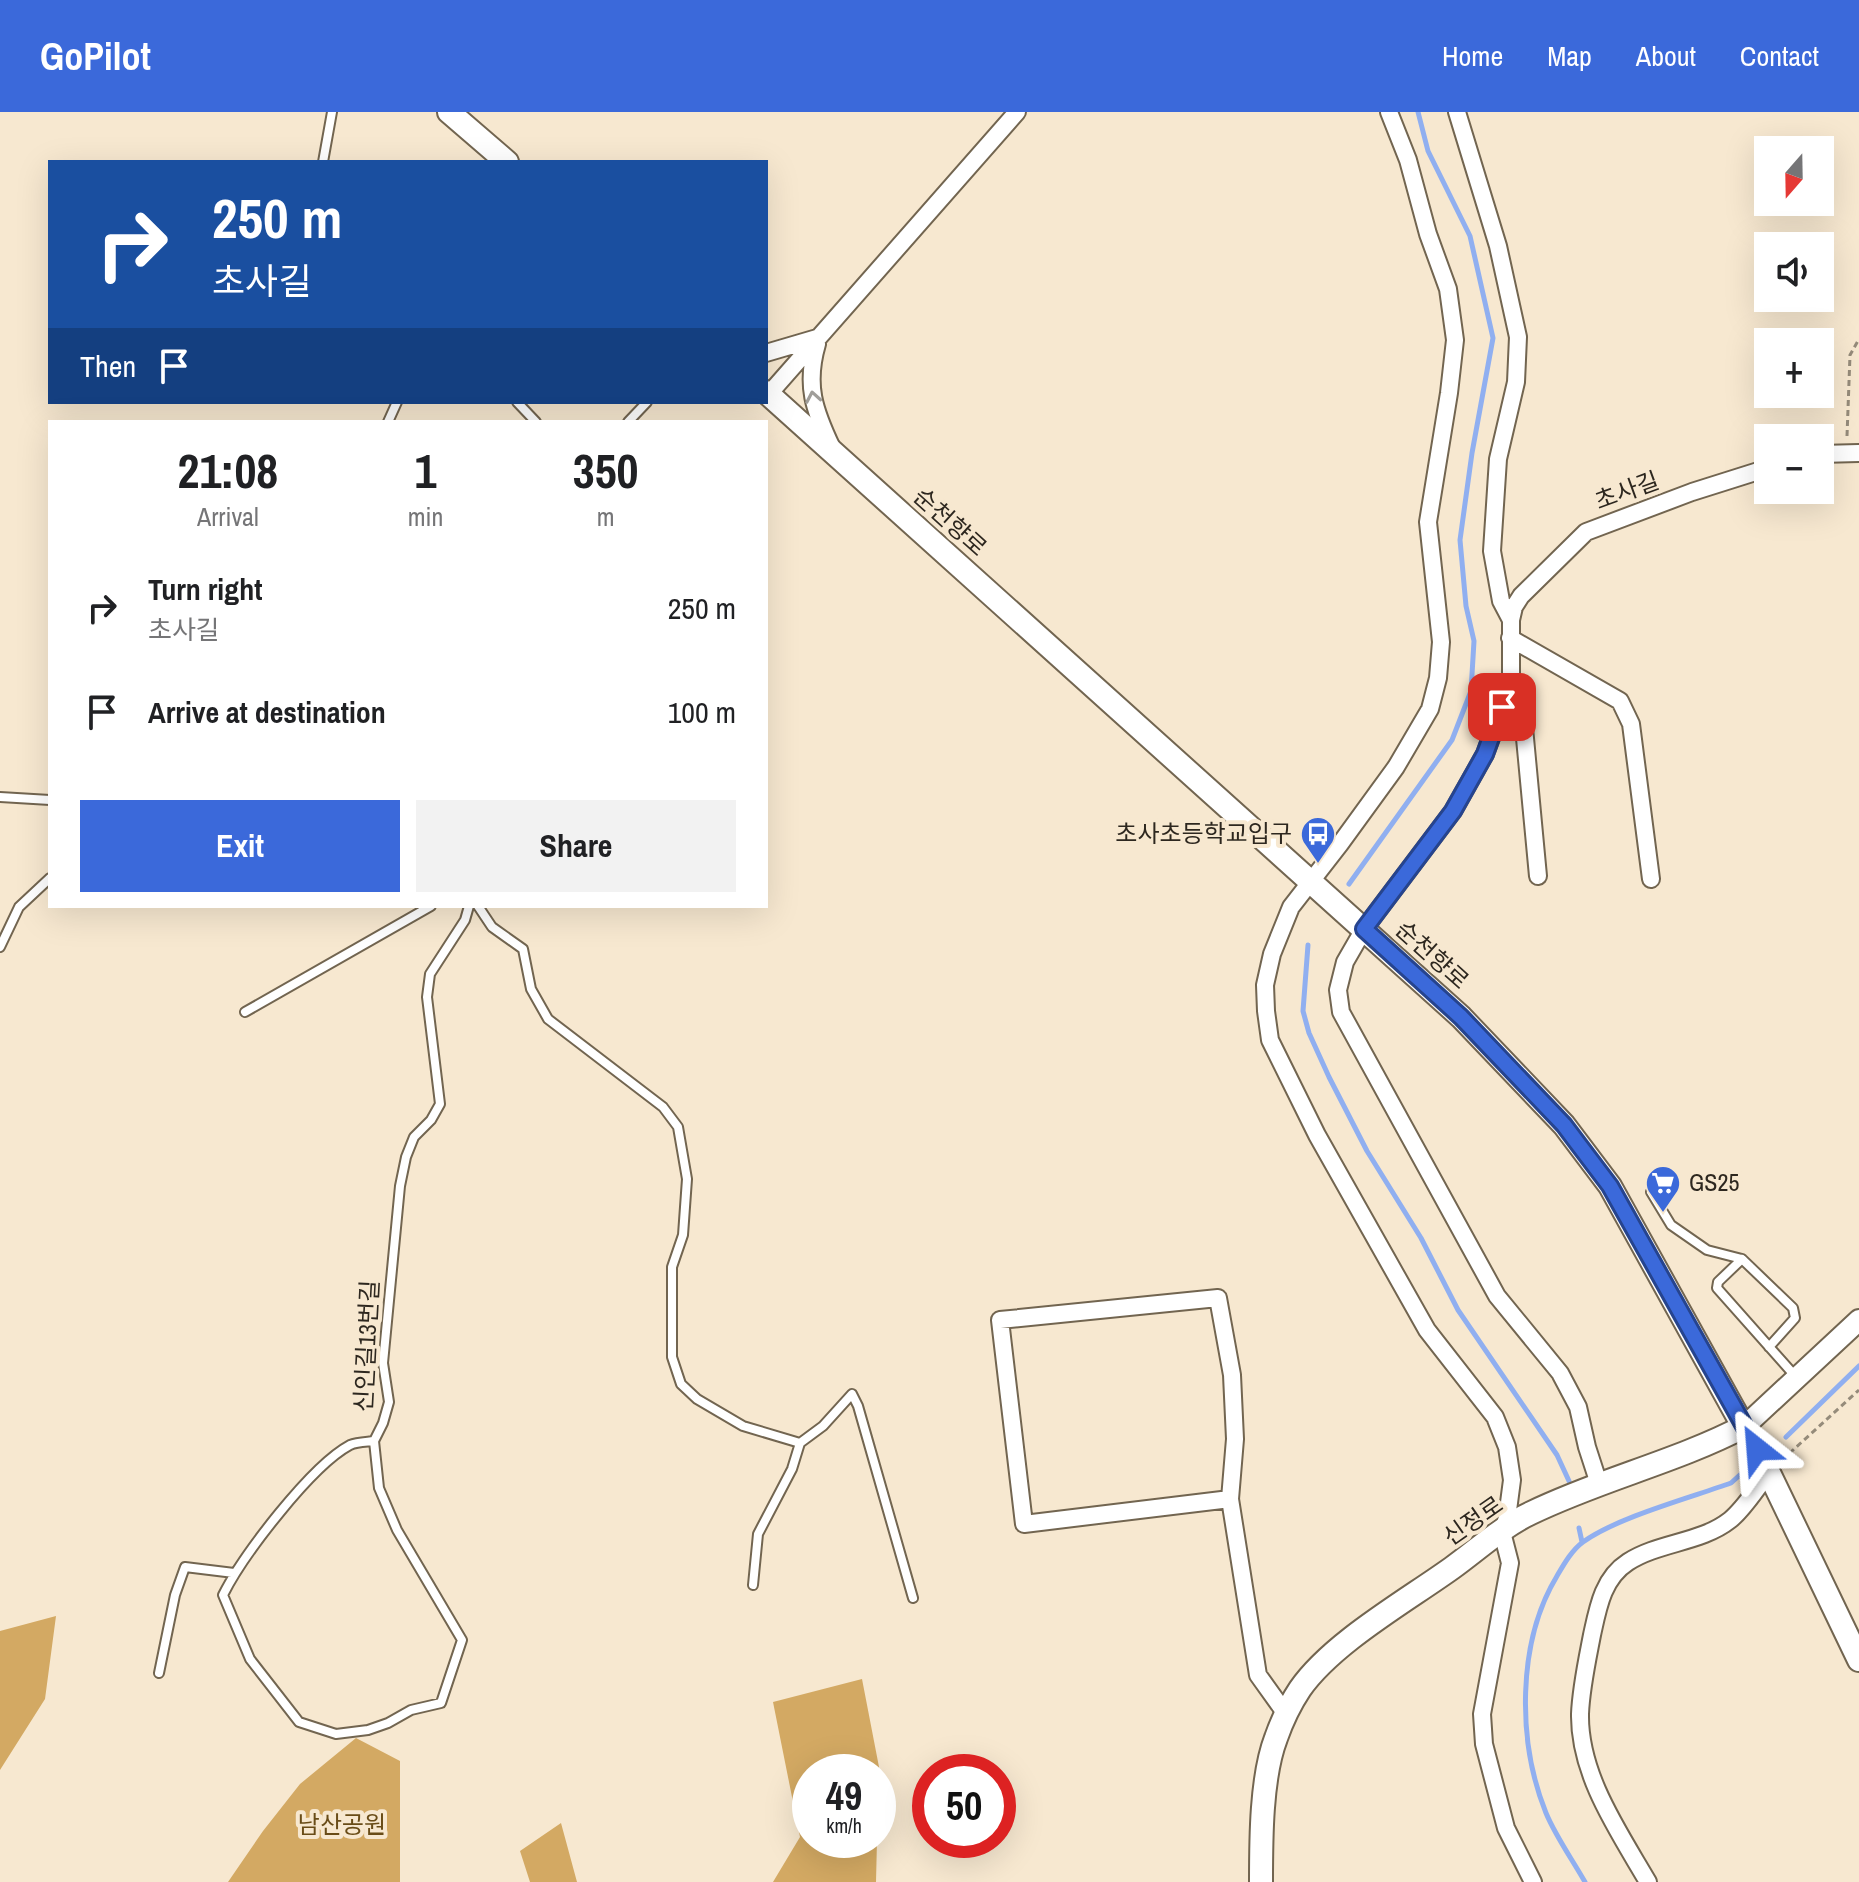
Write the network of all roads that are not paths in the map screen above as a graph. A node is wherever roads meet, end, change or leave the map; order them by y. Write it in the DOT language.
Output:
graph roads {
  1 [pos="332,112"];
  2 [pos="449,112"];
  3 [pos="1017,112"];
  4 [pos="1389,112"];
  5 [pos="1457,112"];
  6 [pos="323,160"];
  7 [pos="505,160"];
  8 [pos="818,338"];
  9 [pos="768,352"];
  10 [pos="768,392"];
  11 [pos="768,394"];
  12 [pos="519,404"];
  13 [pos="645,404"];
  14 [pos="534,420"];
  15 [pos="630,420"];
  16 [pos="834,453"];
  17 [pos="1754,472"];
  18 [pos="1511,620"];
  19 [pos="1510,638"];
  20 [pos="1511,684"];
  21 [pos="0,797"];
  22 [pos="48,800"];
  23 [pos="1538,876"];
  24 [pos="1651,879"];
  25 [pos="48,880"];
  26 [pos="1311,881"];
  27 [pos="427,908"];
  28 [pos="468,908"];
  29 [pos="479,908"];
  30 [pos="1364,929"];
  31 [pos="0,947"];
  32 [pos="245,1012"];
  33 [pos="1651,1192"];
  34 [pos="1742,1259"];
  35 [pos="1859,1320"];
  36 [pos="1769,1347"];
  37 [pos="1797,1378"];
  38 [pos="1745,1426"];
  39 [pos="374,1441"];
  40 [pos="800,1443"];
  41 [pos="1769,1473"];
  42 [pos="1599,1484"];
  43 [pos="1230,1499"];
  44 [pos="1502,1532"];
  45 [pos="234,1573"];
  46 [pos="753,1585"];
  47 [pos="913,1598"];
  48 [pos="1859,1660"];
  49 [pos="159,1673"];
  50 [pos="1286,1714"];
  51 [pos="1261,1882"];
  52 [pos="1533,1882"];
  53 [pos="1648,1882"];
  1 -- 6 [label="lane"];
  2 -- 7 [label="main road"];
  3 -- 8 [label="street"];
  4 -- 26 [label="street"];
  5 -- 18 [label="street"];
  8 -- 9 [label="street"];
  8 -- 10 [label="street"];
  16 -- 8 [label="street, one-way"];
  11 -- 16 [label="main road, 순천향로"];
  12 -- 14 [label="lane"];
  13 -- 15 [label="lane"];
  16 -- 26 [label="main road, 순천향로"];
  17 -- 18 [label="street, 초사길"];
  18 -- 19 [label="street, 초사길"];
  19 -- 20 [label="street, 초사길"];
  19 -- 24 [label="street"];
  20 -- 23 [label="street"];
  20 -- 30 [label="street"];
  21 -- 22 [label="lane"];
  25 -- 31 [label="lane"];
  26 -- 30 [label="main road, 순천향로"];
  26 -- 44 [label="street"];
  27 -- 32 [label="lane"];
  28 -- 39 [label="lane, 신인길13번길"];
  29 -- 40 [label="lane"];
  30 -- 38 [label="main road, 순천향로"];
  30 -- 42 [label="street"];
  33 -- 34 [label="lane"];
  34 -- 36 [label="lane"];
  34 -- 36 [label="lane"];
  35 -- 37 [label="street, 신정로"];
  36 -- 37 [label="lane"];
  37 -- 38 [label="street, 신정로"];
  38 -- 41 [label="main road, 순천향로"];
  38 -- 42 [label="main road, 신정로"];
  39 -- 45 [label="lane, 신인길13번길"];
  39 -- 45 [label="lane"];
  40 -- 46 [label="lane"];
  40 -- 47 [label="lane"];
  41 -- 48 [label="main road, 순천향로"];
  41 -- 53 [label="street"];
  42 -- 44 [label="main road, 신정로"];
  43 -- 43 [label="street"];
  43 -- 50 [label="street"];
  44 -- 50 [label="main road, 신정로"];
  44 -- 52 [label="street"];
  45 -- 49 [label="lane"];
  50 -- 51 [label="main road, 신정로"];
}
